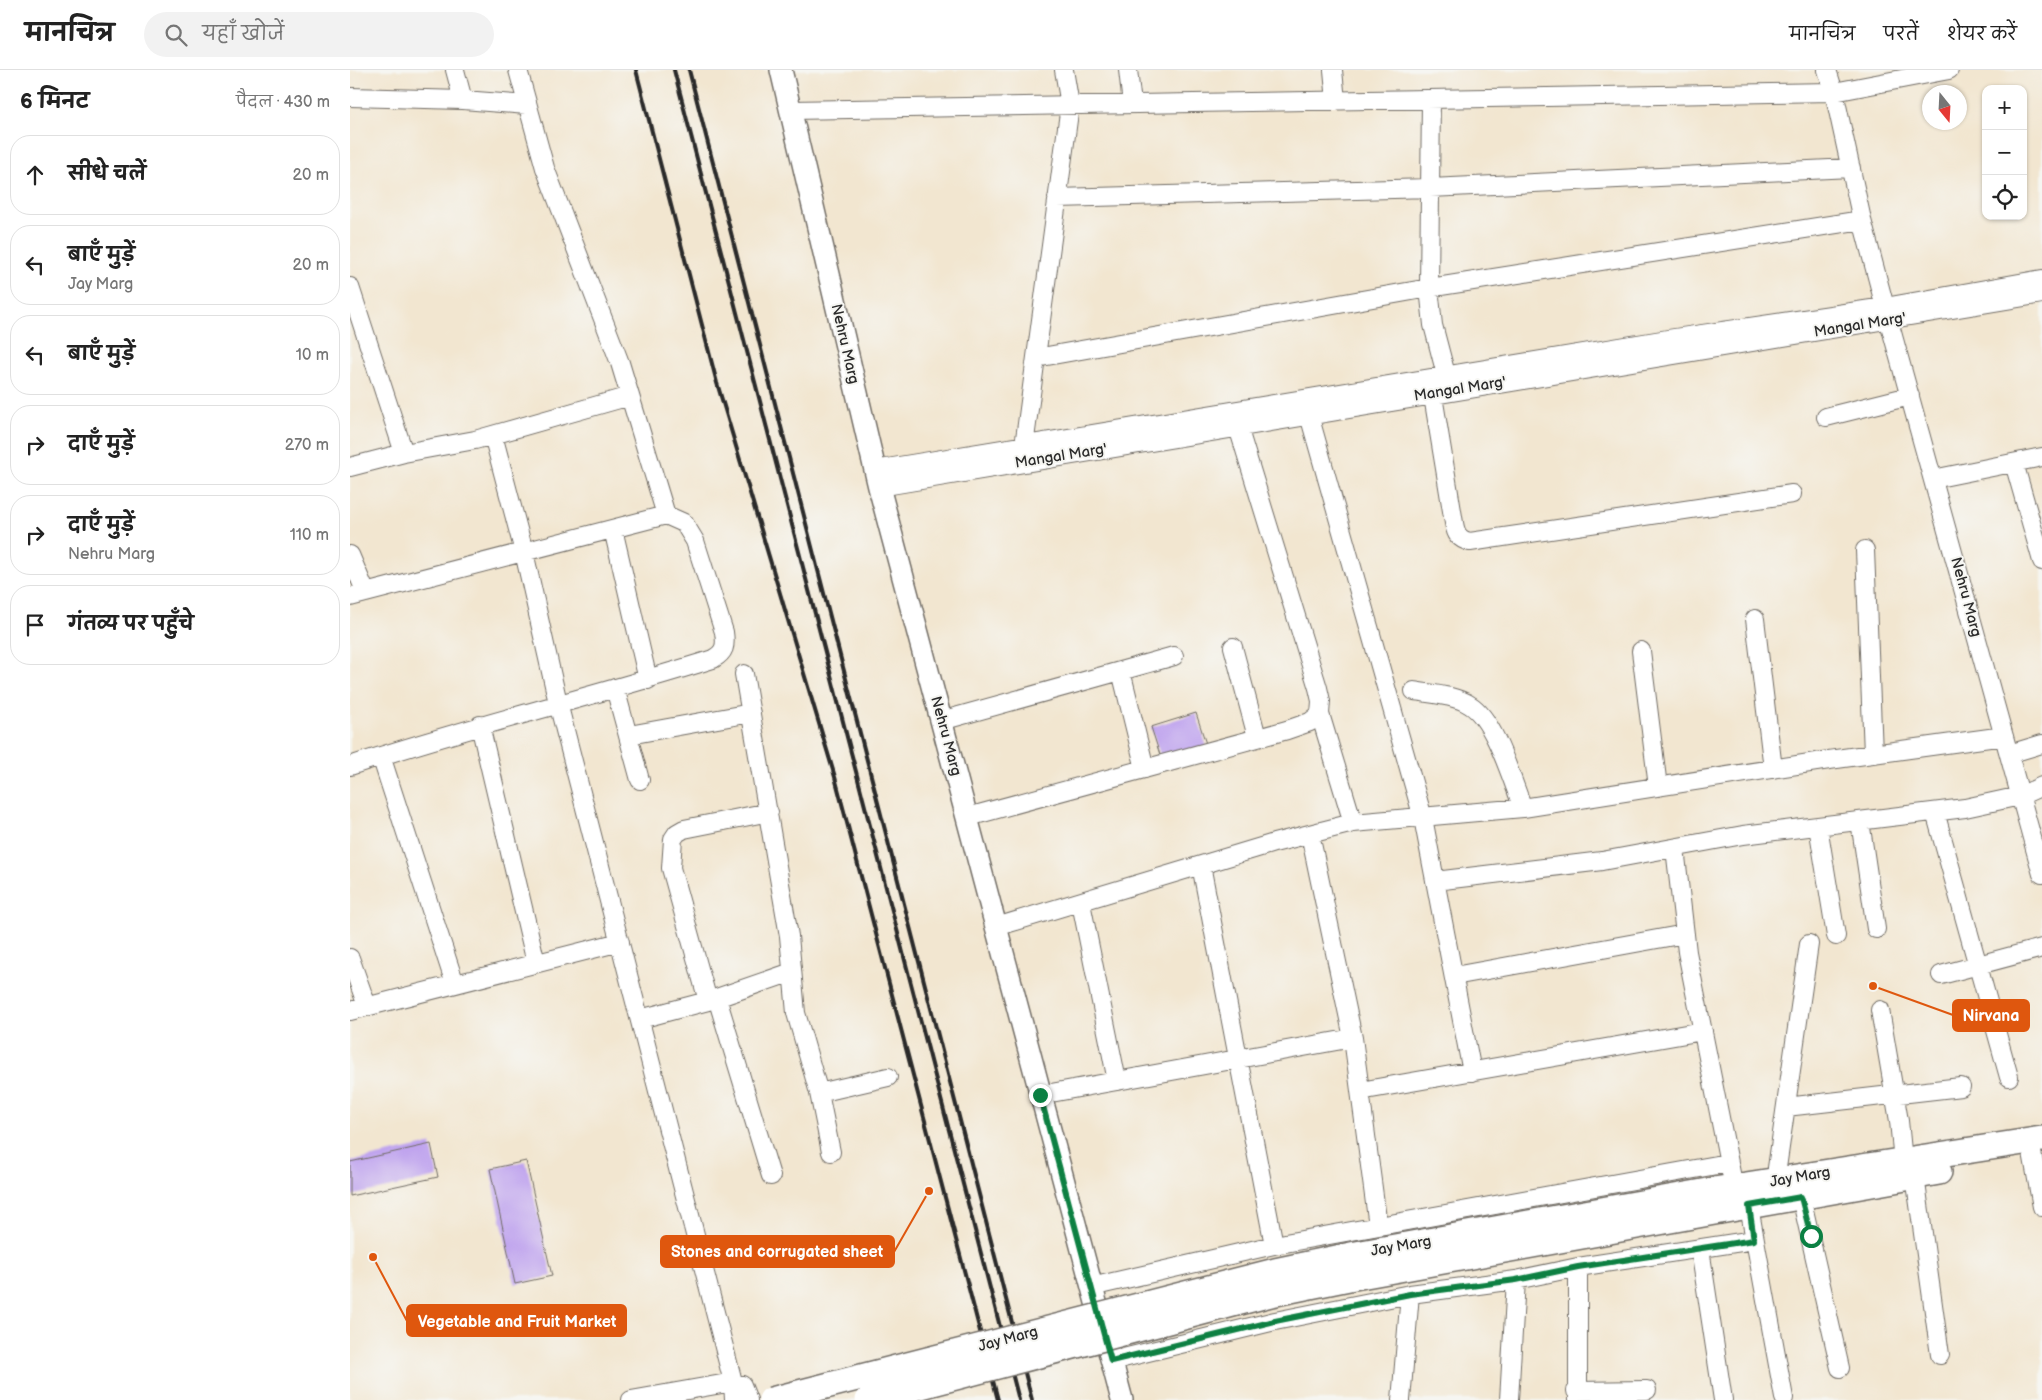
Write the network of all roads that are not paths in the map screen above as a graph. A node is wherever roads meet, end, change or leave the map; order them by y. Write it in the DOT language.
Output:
graph roads {
  1 [pos="455,70"];
  2 [pos="518,70"];
  3 [pos="781,70"];
  4 [pos="1064,70"];
  5 [pos="1128,70"];
  6 [pos="1333,70"];
  7 [pos="1827,70"];
  8 [pos="1949,70"];
  9 [pos="1834,92"];
  10 [pos="350,98"];
  11 [pos="1430,99"];
  12 [pos="462,100"];
  13 [pos="1336,101"];
  14 [pos="527,104"];
  15 [pos="1132,104"];
  16 [pos="1070,105"];
  17 [pos="790,110"];
  18 [pos="1851,168"];
  19 [pos="1430,188"];
  20 [pos="1057,198"];
  21 [pos="1862,220"];
  22 [pos="2042,279"];
  23 [pos="350,287"];
  24 [pos="1429,288"];
  25 [pos="2042,294"];
  26 [pos="1887,314"];
  27 [pos="1036,358"];
  28 [pos="1440,384"];
  29 [pos="630,396"];
  30 [pos="1910,396"];
  31 [pos="1309,415"];
  32 [pos="1826,416"];
  33 [pos="1238,427"];
  34 [pos="493,435"];
  35 [pos="1024,446"];
  36 [pos="404,453"];
  37 [pos="2042,457"];
  38 [pos="2014,463"];
  39 [pos="350,467"];
  40 [pos="877,478"];
  41 [pos="1933,479"];
  42 [pos="1792,494"];
  43 [pos="666,515"];
  44 [pos="612,529"];
  45 [pos="1865,550"];
  46 [pos="524,552"];
  47 [pos="350,555"];
  48 [pos="2042,561"];
  49 [pos="358,595"];
  50 [pos="1755,619"];
  51 [pos="1233,647"];
  52 [pos="1641,651"];
  53 [pos="1174,656"];
  54 [pos="1121,671"];
  55 [pos="744,674"];
  56 [pos="648,680"];
  57 [pos="616,688"];
  58 [pos="1414,691"];
  59 [pos="558,703"];
  60 [pos="751,713"];
  61 [pos="1320,714"];
  62 [pos="941,722"];
  63 [pos="480,725"];
  64 [pos="629,735"];
  65 [pos="2004,736"];
  66 [pos="1257,737"];
  67 [pos="2042,744"];
  68 [pos="1873,754"];
  69 [pos="2009,754"];
  70 [pos="382,756"];
  71 [pos="350,766"];
  72 [pos="1145,769"];
  73 [pos="1773,769"];
  74 [pos="640,780"];
  75 [pos="2042,786"];
  76 [pos="1658,787"];
  77 [pos="2020,796"];
  78 [pos="1522,808"];
  79 [pos="769,812"];
  80 [pos="1935,812"];
  81 [pos="968,817"];
  82 [pos="1422,818"];
  83 [pos="1860,821"];
  84 [pos="1353,823"];
  85 [pos="1818,826"];
  86 [pos="1310,834"];
  87 [pos="1675,848"];
  88 [pos="1201,865"];
  89 [pos="2042,874"];
  90 [pos="1435,881"];
  91 [pos="1081,903"];
  92 [pos="996,927"];
  93 [pos="1876,930"];
  94 [pos="1684,934"];
  95 [pos="1836,936"];
  96 [pos="620,942"];
  97 [pos="1809,944"];
  98 [pos="2042,948"];
  99 [pos="350,958"];
  100 [pos="536,963"];
  101 [pos="1977,965"];
  102 [pos="792,972"];
  103 [pos="1941,975"];
  104 [pos="1454,976"];
  105 [pos="455,984"];
  106 [pos="712,999"];
  107 [pos="358,1008"];
  108 [pos="1880,1010"];
  109 [pos="640,1019"];
  110 [pos="1703,1031"];
  111 [pos="1352,1038"];
  112 [pos="1238,1059"];
  113 [pos="1472,1072"];
  114 [pos="888,1077"];
  115 [pos="2008,1077"];
  116 [pos="1118,1081"];
  117 [pos="1961,1087"];
  118 [pos="1360,1091"];
  119 [pos="819,1093"];
  120 [pos="1894,1094"];
  121 [pos="1040,1095"];
  122 [pos="1786,1107"];
  123 [pos="2037,1147"];
  124 [pos="831,1152"];
  125 [pos="1728,1163"];
  126 [pos="1909,1168"];
  127 [pos="771,1176"];
  128 [pos="1778,1181"];
  129 [pos="1723,1196"];
  130 [pos="1801,1197"];
  131 [pos="1749,1206"];
  132 [pos="2042,1207"];
  133 [pos="1378,1226"];
  134 [pos="1754,1240"];
  135 [pos="1274,1245"];
  136 [pos="1700,1249"];
  137 [pos="1578,1267"];
  138 [pos="1516,1280"];
  139 [pos="1091,1287"];
  140 [pos="1410,1294"];
  141 [pos="1940,1355"];
  142 [pos="1111,1361"];
  143 [pos="1840,1368"];
  144 [pos="1647,1390"];
  145 [pos="734,1391"];
  146 [pos="1577,1396"];
  147 [pos="1784,1398"];
  148 [pos="631,1400"];
  149 [pos="748,1400"];
  150 [pos="771,1400"];
  151 [pos="868,1400"];
  152 [pos="1122,1400"];
  153 [pos="1401,1400"];
  154 [pos="1510,1400"];
  155 [pos="1723,1400"];
  1 -- 12 [label="street"];
  2 -- 14 [label="street"];
  3 -- 17 [label="street, Nehru Marg"];
  4 -- 16 [label="street"];
  5 -- 15 [label="street"];
  6 -- 13 [label="street"];
  7 -- 9 [label="street, Nehru Marg"];
  8 -- 9 [label="street"];
  9 -- 11 [label="street"];
  9 -- 18 [label="street, Nehru Marg"];
  10 -- 12 [label="street"];
  11 -- 13 [label="street"];
  11 -- 19 [label="street"];
  12 -- 14 [label="street"];
  13 -- 15 [label="street"];
  14 -- 29 [label="street"];
  15 -- 16 [label="street"];
  16 -- 17 [label="street"];
  16 -- 20 [label="street"];
  17 -- 40 [label="street, Nehru Marg"];
  18 -- 19 [label="street"];
  18 -- 21 [label="street, Nehru Marg"];
  19 -- 20 [label="street"];
  19 -- 24 [label="street"];
  20 -- 27 [label="street"];
  21 -- 24 [label="street"];
  21 -- 26 [label="street, Nehru Marg"];
  22 -- 26 [label="street"];
  23 -- 36 [label="street"];
  24 -- 27 [label="street"];
  24 -- 28 [label="street"];
  25 -- 26 [label="street, Mangal Marg'"];
  26 -- 28 [label="street, Mangal Marg'"];
  26 -- 30 [label="street, Nehru Marg"];
  27 -- 35 [label="street"];
  28 -- 31 [label="street, Mangal Marg'"];
  28 -- 35 [label="street"];
  28 -- 42 [label="street"];
  29 -- 34 [label="street"];
  29 -- 43 [label="street"];
  30 -- 32 [label="street"];
  30 -- 41 [label="street, Nehru Marg"];
  31 -- 33 [label="street, Mangal Marg'"];
  31 -- 82 [label="street"];
  33 -- 40 [label="street, Mangal Marg'"];
  33 -- 61 [label="street"];
  34 -- 36 [label="street"];
  34 -- 46 [label="street"];
  35 -- 40 [label="street"];
  36 -- 39 [label="street"];
  37 -- 38 [label="street"];
  38 -- 41 [label="street"];
  38 -- 48 [label="street"];
  40 -- 62 [label="street, Nehru Marg"];
  41 -- 65 [label="street, Nehru Marg"];
  43 -- 44 [label="street"];
  43 -- 56 [label="street"];
  44 -- 46 [label="street"];
  44 -- 56 [label="street"];
  45 -- 68 [label="street"];
  46 -- 49 [label="street"];
  46 -- 59 [label="street"];
  47 -- 49 [label="street"];
  50 -- 73 [label="street"];
  51 -- 66 [label="street"];
  52 -- 76 [label="street"];
  53 -- 54 [label="street"];
  54 -- 62 [label="street"];
  54 -- 72 [label="street"];
  55 -- 60 [label="street"];
  56 -- 57 [label="street"];
  57 -- 59 [label="street"];
  57 -- 64 [label="street"];
  58 -- 78 [label="street"];
  59 -- 63 [label="street"];
  59 -- 96 [label="street"];
  60 -- 64 [label="street"];
  60 -- 79 [label="street"];
  61 -- 66 [label="street"];
  61 -- 84 [label="street"];
  62 -- 81 [label="street, Nehru Marg"];
  63 -- 70 [label="street"];
  63 -- 100 [label="street"];
  64 -- 74 [label="street"];
  65 -- 68 [label="street"];
  65 -- 69 [label="street, Nehru Marg"];
  66 -- 72 [label="street"];
  67 -- 69 [label="street"];
  68 -- 73 [label="street"];
  69 -- 77 [label="street, Nehru Marg"];
  70 -- 71 [label="street"];
  70 -- 105 [label="street"];
  72 -- 81 [label="street"];
  73 -- 76 [label="street"];
  75 -- 77 [label="street"];
  76 -- 78 [label="street"];
  77 -- 80 [label="street"];
  77 -- 89 [label="street, Nehru Marg"];
  78 -- 82 [label="street"];
  79 -- 102 [label="street"];
  79 -- 106 [label="street"];
  80 -- 83 [label="street"];
  80 -- 101 [label="street"];
  81 -- 92 [label="street, Nehru Marg"];
  82 -- 84 [label="street"];
  82 -- 90 [label="street"];
  83 -- 85 [label="street"];
  83 -- 93 [label="street"];
  84 -- 86 [label="street"];
  85 -- 87 [label="street"];
  85 -- 95 [label="street"];
  86 -- 88 [label="street"];
  86 -- 111 [label="street"];
  87 -- 90 [label="street"];
  87 -- 94 [label="street"];
  88 -- 91 [label="street"];
  88 -- 112 [label="street"];
  90 -- 104 [label="street"];
  91 -- 92 [label="street"];
  91 -- 116 [label="street"];
  92 -- 121 [label="street, Nehru Marg"];
  94 -- 104 [label="street"];
  94 -- 110 [label="street"];
  96 -- 100 [label="street"];
  96 -- 109 [label="street"];
  97 -- 122 [label="street"];
  98 -- 101 [label="street"];
  99 -- 107 [label="street"];
  100 -- 105 [label="street"];
  101 -- 103 [label="street"];
  101 -- 115 [label="street"];
  102 -- 106 [label="street"];
  102 -- 119 [label="street"];
  104 -- 113 [label="street"];
  105 -- 107 [label="street"];
  106 -- 109 [label="street"];
  106 -- 127 [label="street"];
  108 -- 120 [label="street"];
  109 -- 145 [label="street"];
  110 -- 113 [label="street"];
  110 -- 125 [label="street"];
  111 -- 112 [label="street"];
  111 -- 118 [label="street"];
  112 -- 116 [label="street"];
  112 -- 135 [label="street"];
  113 -- 118 [label="street"];
  114 -- 119 [label="street"];
  116 -- 121 [label="street"];
  117 -- 120 [label="street"];
  118 -- 133 [label="street"];
  119 -- 124 [label="street"];
  120 -- 122 [label="street"];
  120 -- 126 [label="street"];
  121 -- 139 [label="street, Nehru Marg"];
  122 -- 128 [label="street"];
  123 -- 126 [label="main road, Jay Marg"];
  123 -- 132 [label="street"];
  125 -- 129 [label="street"];
  125 -- 133 [label="street"];
  126 -- 128 [label="main road, Jay Marg"];
  126 -- 130 [label="main road, Jay Marg"];
  126 -- 141 [label="street"];
  128 -- 129 [label="main road, Jay Marg"];
  129 -- 131 [label="main road, Jay Marg"];
  129 -- 150 [label="main road, Jay Marg, bridge"];
  129 -- 151 [label="main road, Jay Marg, bridge"];
  130 -- 131 [label="main road, Jay Marg"];
  130 -- 143 [label="street"];
  131 -- 134 [label="street"];
  133 -- 135 [label="street"];
  134 -- 136 [label="street"];
  134 -- 147 [label="street"];
  135 -- 139 [label="street"];
  136 -- 137 [label="street"];
  136 -- 155 [label="street"];
  137 -- 138 [label="street"];
  137 -- 146 [label="street"];
  138 -- 140 [label="street"];
  138 -- 154 [label="street"];
  139 -- 142 [label="street, Nehru Marg"];
  140 -- 142 [label="street"];
  140 -- 153 [label="street"];
  142 -- 152 [label="street, Nehru Marg"];
  144 -- 146 [label="street"];
  145 -- 148 [label="street"];
  145 -- 149 [label="street"];
}
